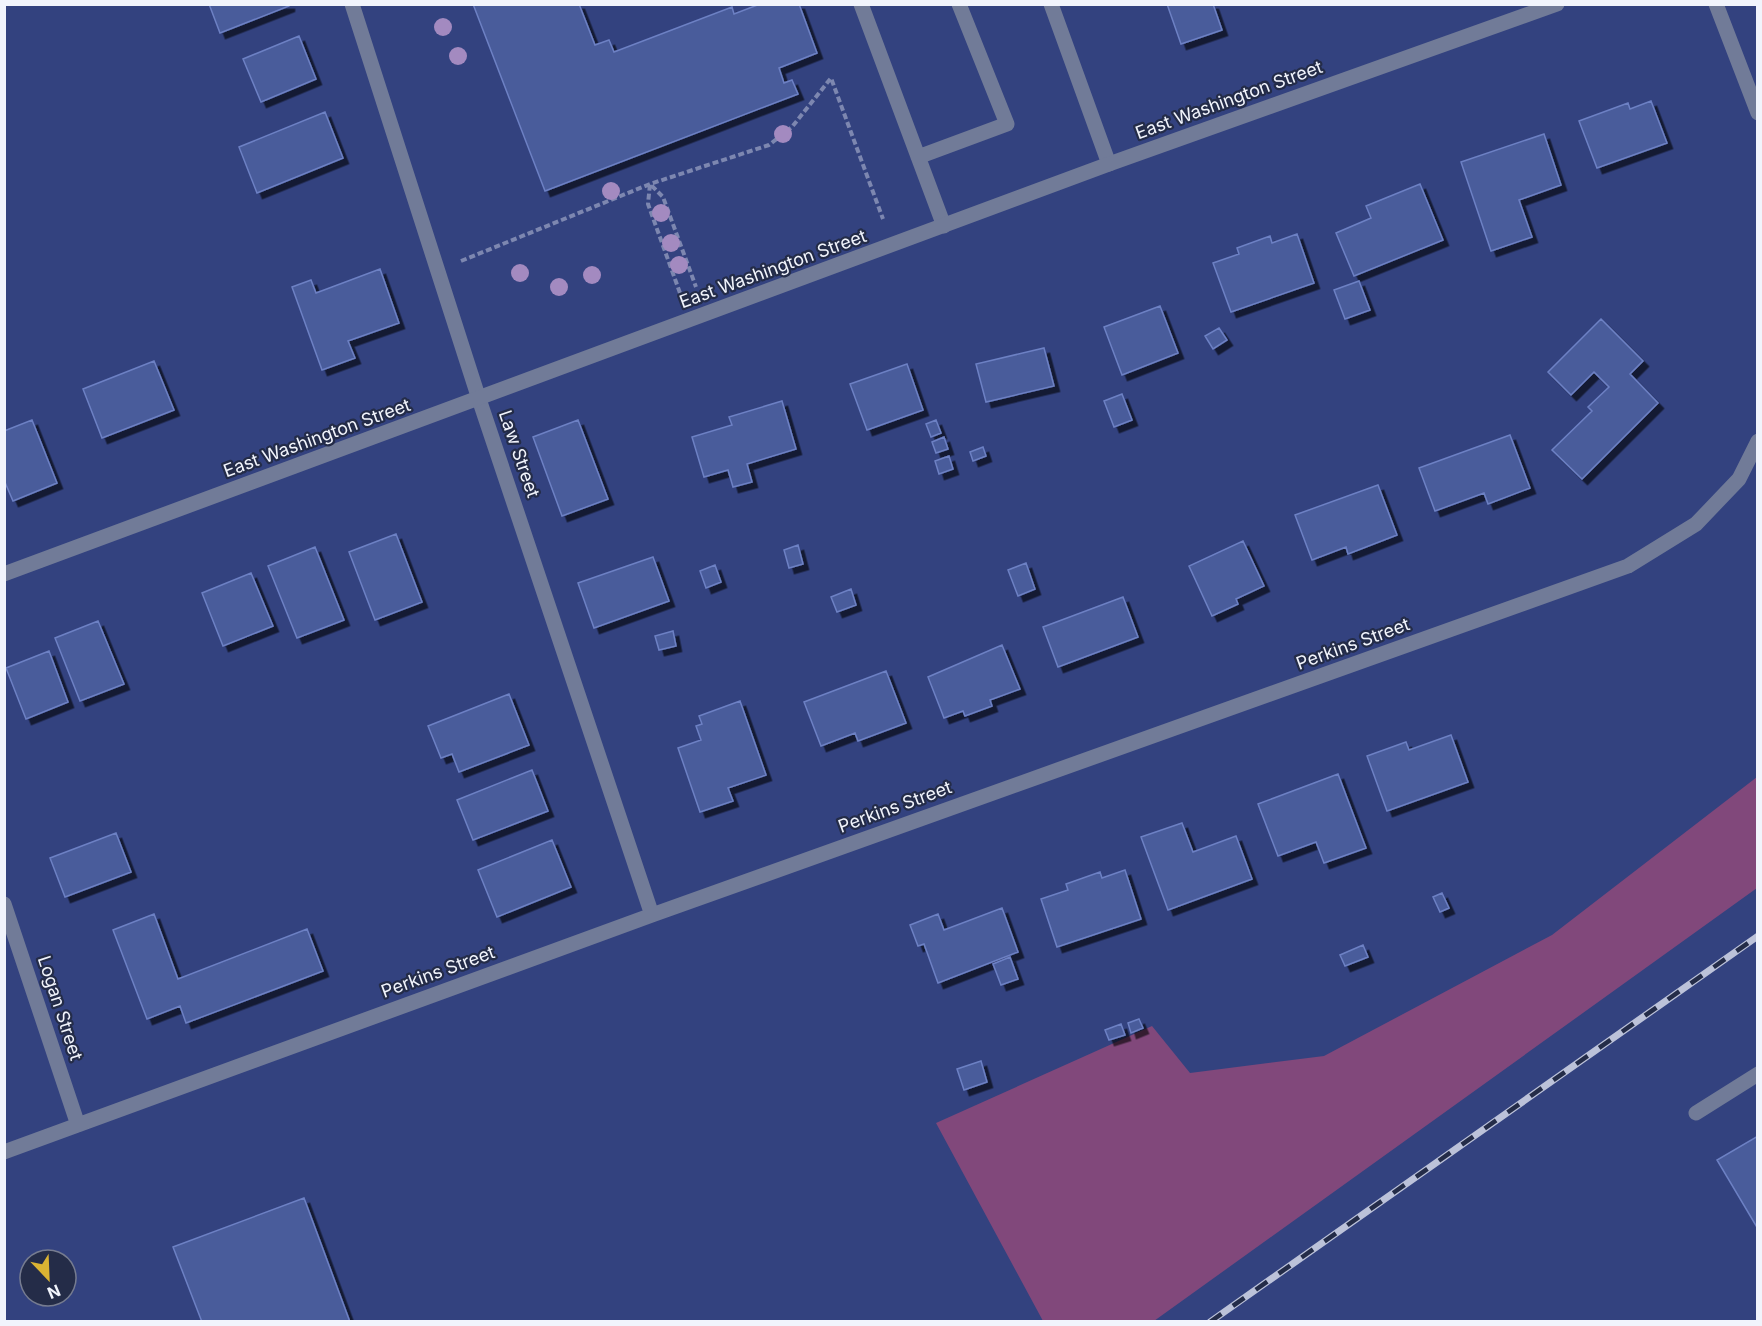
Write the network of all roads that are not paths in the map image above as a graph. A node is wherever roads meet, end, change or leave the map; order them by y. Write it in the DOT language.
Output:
graph roads {
  1 [pos="352,4"];
  2 [pos="861,4"];
  3 [pos="959,4"];
  4 [pos="1051,4"];
  5 [pos="1557,4"];
  6 [pos="1716,4"];
  7 [pos="1758,112"];
  8 [pos="918,157"];
  9 [pos="1109,164"];
  10 [pos="944,225"];
  11 [pos="479,399"];
  12 [pos="1758,441"];
  13 [pos="4,574"];
  14 [pos="4,904"];
  15 [pos="652,915"];
  16 [pos="1758,1074"];
  17 [pos="1696,1113"];
  18 [pos="78,1125"];
  19 [pos="4,1152"];
  1 -- 11 [label="street, Law Street"];
  2 -- 8 [label="street"];
  3 -- 8 [label="street"];
  4 -- 9 [label="street"];
  5 -- 9 [label="street, East Washington Street"];
  6 -- 7 [label="street"];
  8 -- 10 [label="street"];
  9 -- 10 [label="street, East Washington Street"];
  10 -- 11 [label="street, East Washington Street"];
  11 -- 13 [label="street, East Washington Street"];
  11 -- 15 [label="street, Law Street"];
  12 -- 15 [label="street, Perkins Street"];
  14 -- 18 [label="street, Logan Street"];
  15 -- 18 [label="street, Perkins Street"];
  16 -- 17 [label="street"];
  18 -- 19 [label="street, Perkins Street"];
}
